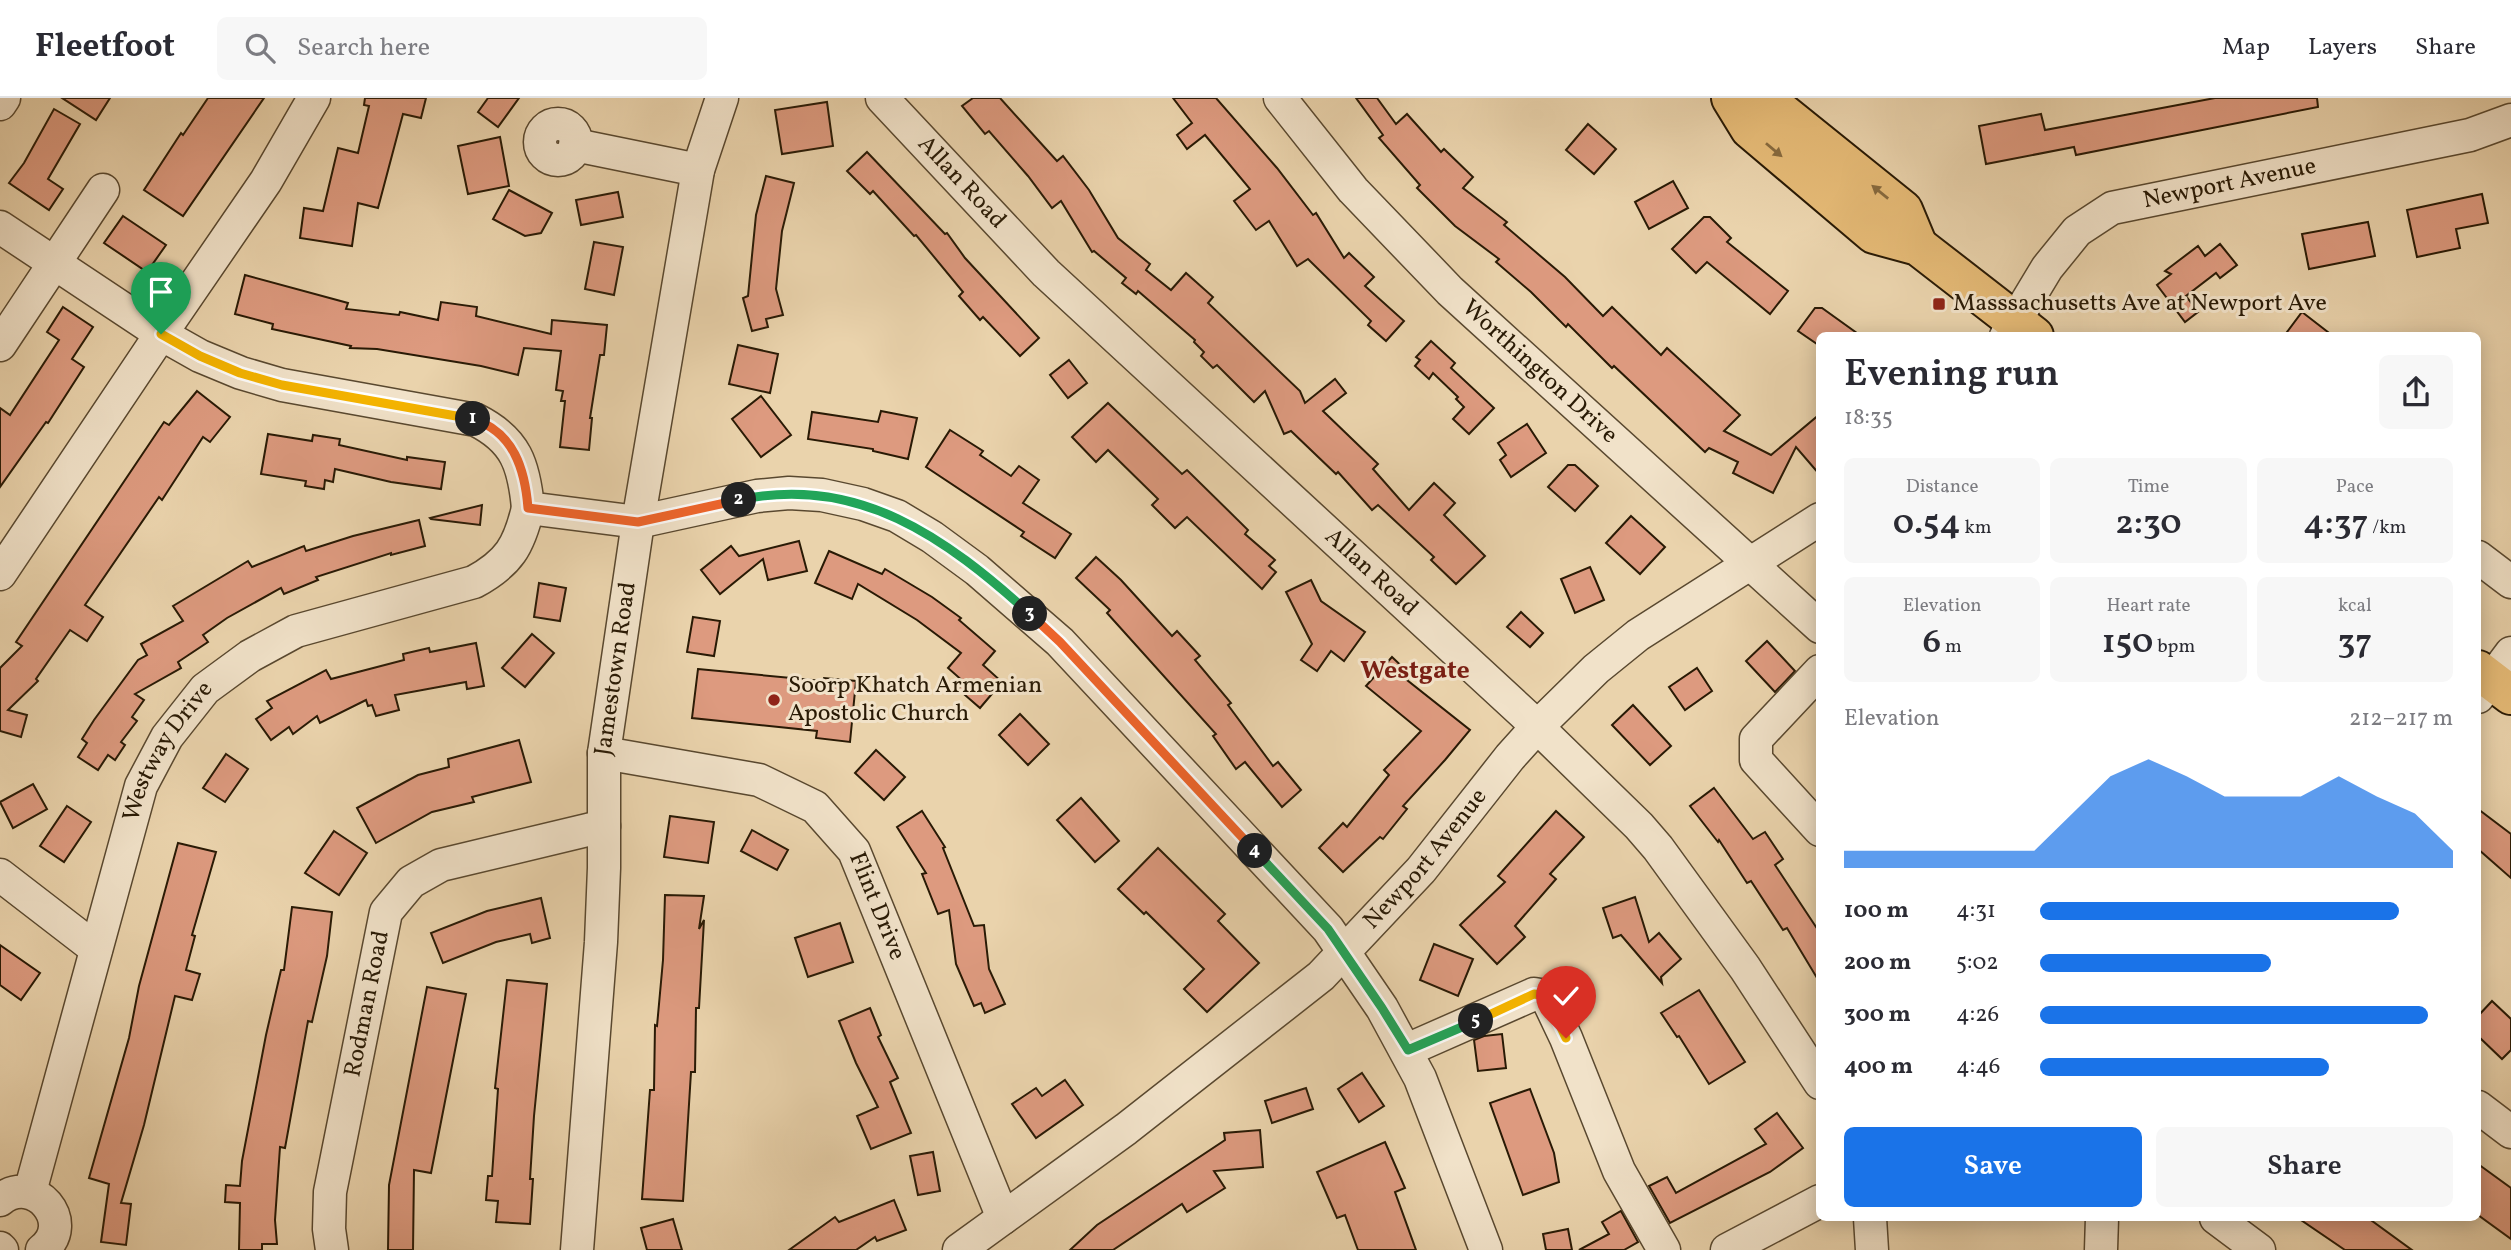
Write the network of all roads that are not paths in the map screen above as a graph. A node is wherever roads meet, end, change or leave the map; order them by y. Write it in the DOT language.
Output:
graph roads {
  1 [pos="4,98"];
  2 [pos="314,98"];
  3 [pos="722,98"];
  4 [pos="882,98"];
  5 [pos="1280,98"];
  6 [pos="1731,98"];
  7 [pos="1752,98"];
  8 [pos="0,104"];
  9 [pos="2511,120"];
  10 [pos="575,145"];
  11 [pos="698,170"];
  12 [pos="103,190"];
  13 [pos="0,227"];
  14 [pos="1918,246"];
  15 [pos="55,263"];
  16 [pos="2018,331"];
  17 [pos="161,334"];
  18 [pos="0,345"];
  19 [pos="528,508"];
  20 [pos="1816,521"];
  21 [pos="638,522"];
  22 [pos="2481,558"];
  23 [pos="1750,562"];
  24 [pos="0,574"];
  25 [pos="2511,582"];
  26 [pos="1816,623"];
  27 [pos="1816,675"];
  28 [pos="1537,727"];
  29 [pos="604,753"];
  30 [pos="604,826"];
  31 [pos="1816,826"];
  32 [pos="0,875"];
  33 [pos="96,949"];
  34 [pos="1344,953"];
  35 [pos="1408,1050"];
  36 [pos="1816,1077"];
  37 [pos="2481,1109"];
  38 [pos="2511,1132"];
  39 [pos="15,1196"];
  40 [pos="1816,1203"];
  41 [pos="1003,1218"];
  42 [pos="1870,1221"];
  43 [pos="2102,1221"];
  44 [pos="2220,1221"];
  45 [pos="42,1250"];
  46 [pos="332,1250"];
  47 [pos="577,1250"];
  48 [pos="959,1250"];
  49 [pos="1486,1250"];
  50 [pos="1664,1250"];
  51 [pos="1727,1250"];
  52 [pos="1871,1250"];
  53 [pos="2101,1250"];
  54 [pos="2259,1250"];
  1 -- 8 [label="street"];
  2 -- 17 [label="street"];
  3 -- 11 [label="street, Jamestown Road"];
  4 -- 28 [label="street, Allan Road"];
  5 -- 23 [label="street, Worthington Drive"];
  6 -- 14 [label="main road, one-way"];
  14 -- 7 [label="main road, one-way"];
  9 -- 16 [label="street, Newport Avenue"];
  10 -- 11 [label="street"];
  11 -- 21 [label="street, Jamestown Road"];
  12 -- 15 [label="street"];
  13 -- 15 [label="street"];
  14 -- 16 [label="main road"];
  15 -- 17 [label="street"];
  15 -- 18 [label="street"];
  17 -- 19 [label="street"];
  17 -- 24 [label="street"];
  19 -- 21 [label="street"];
  19 -- 33 [label="street, Westway Drive"];
  20 -- 23 [label="street, Newport Avenue"];
  21 -- 29 [label="street, Jamestown Road"];
  21 -- 34 [label="street"];
  22 -- 25 [label="street"];
  23 -- 26 [label="street, Worthington Drive"];
  23 -- 28 [label="street, Newport Avenue"];
  27 -- 31 [label="street"];
  28 -- 34 [label="street, Newport Avenue"];
  28 -- 36 [label="street, Allan Road"];
  29 -- 30 [label="street, Jamestown Road"];
  29 -- 41 [label="street, Flint Drive"];
  30 -- 46 [label="street, Rodman Road"];
  30 -- 47 [label="street, Jamestown Road"];
  32 -- 33 [label="street"];
  33 -- 39 [label="street, Westway Drive"];
  34 -- 35 [label="street"];
  34 -- 41 [label="street, Newport Avenue"];
  35 -- 49 [label="street"];
  35 -- 50 [label="street"];
  37 -- 38 [label="street"];
  39 -- 45 [label="street"];
  40 -- 51 [label="street"];
  41 -- 48 [label="street, Newport Avenue"];
  42 -- 52 [label="street"];
  43 -- 53 [label="street"];
  44 -- 54 [label="street"];
}
